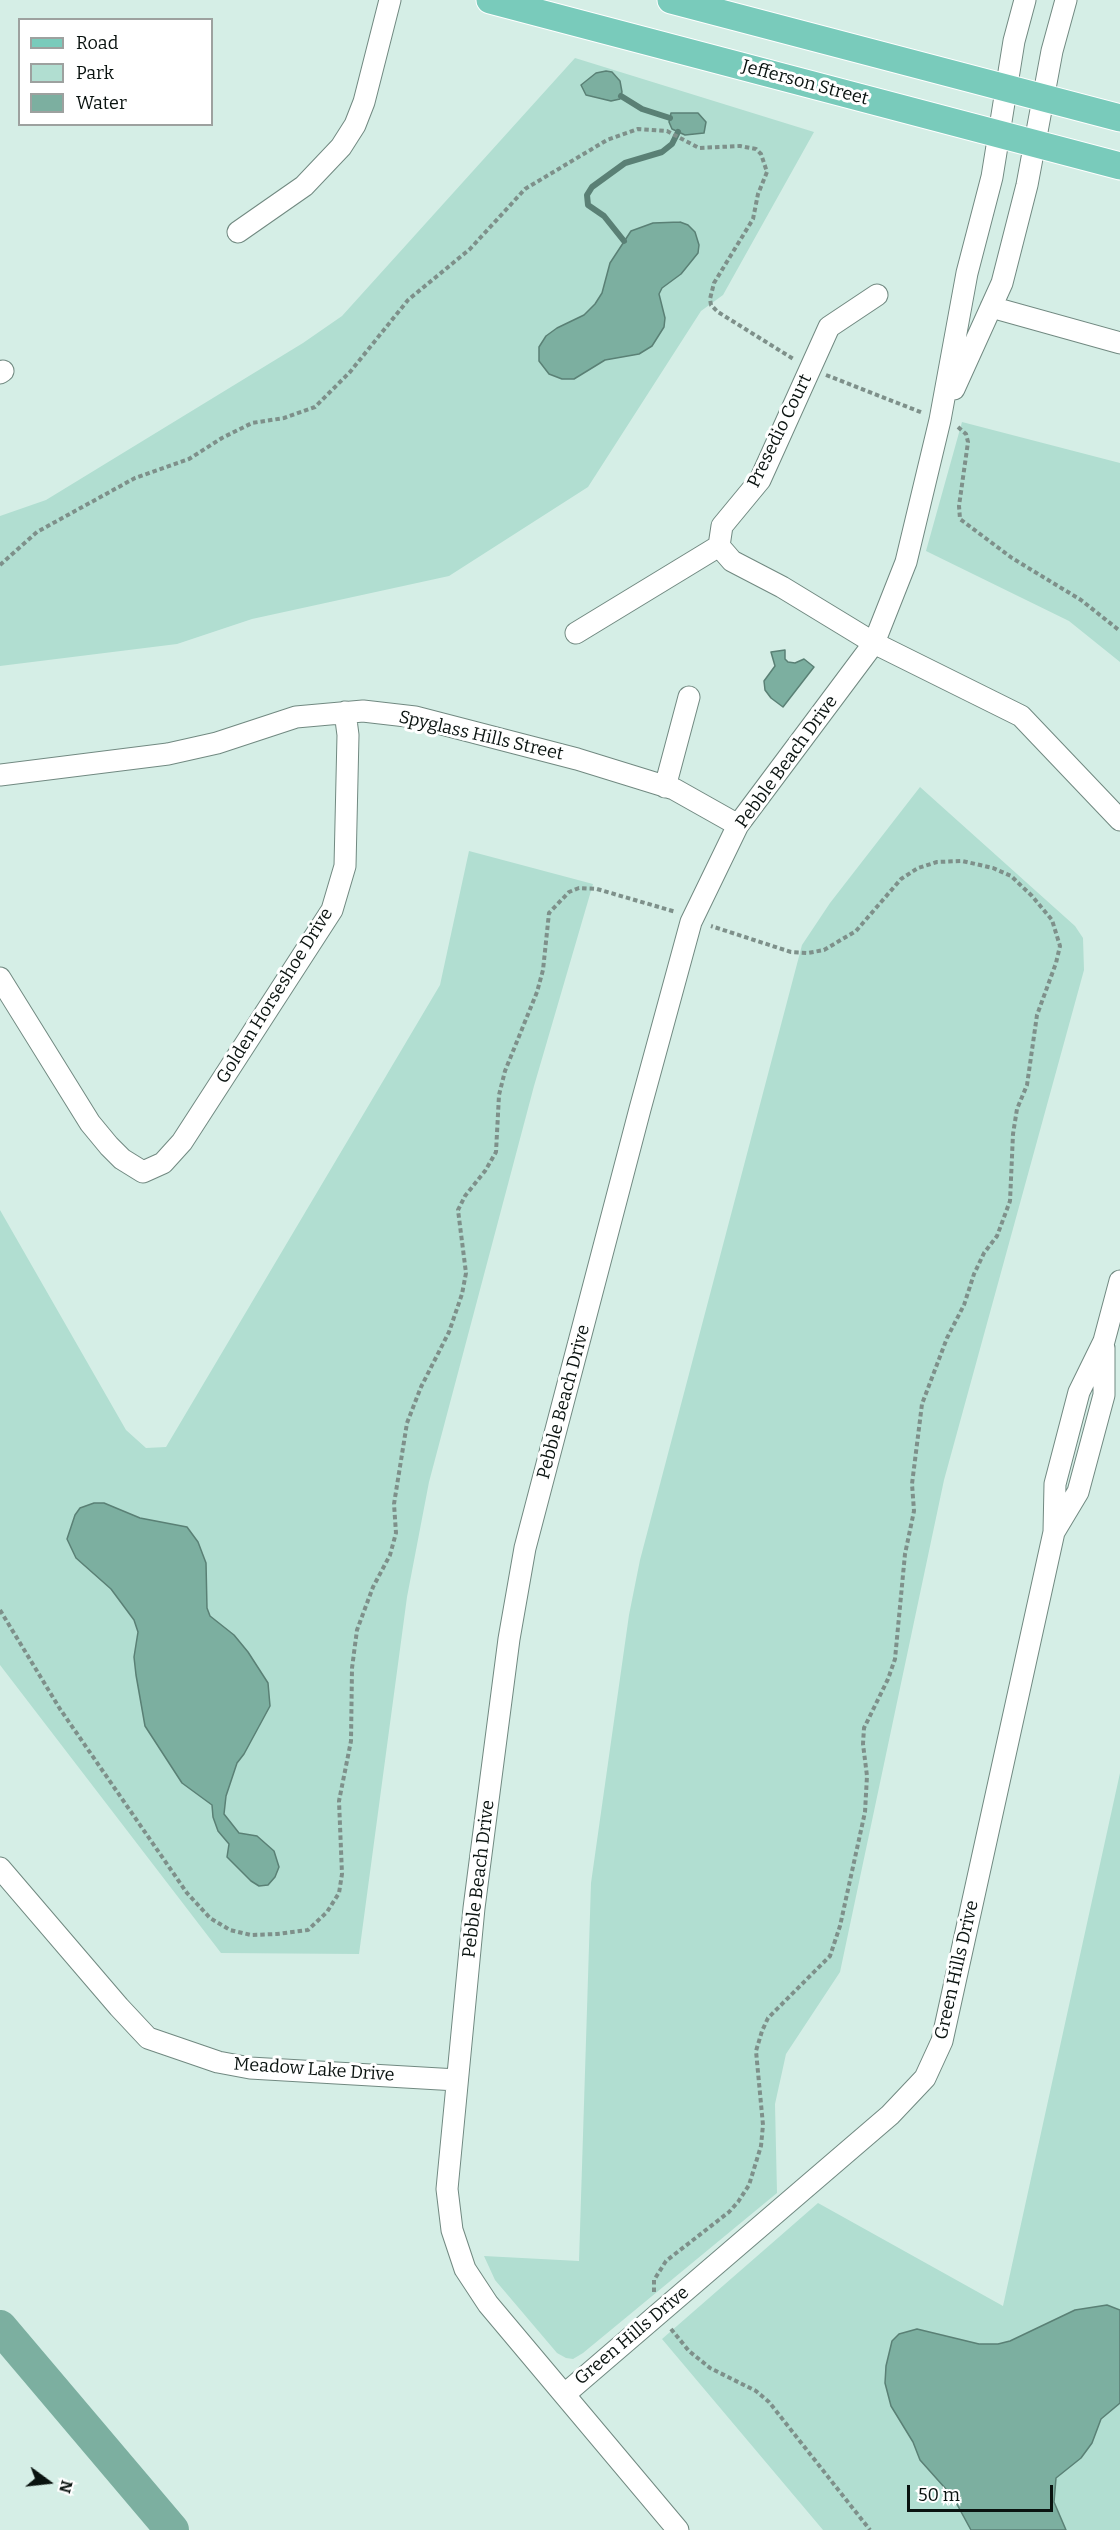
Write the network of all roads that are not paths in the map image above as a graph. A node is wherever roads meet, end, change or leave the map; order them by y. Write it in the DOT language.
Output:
graph roads {
  1 [pos="390,0"];
  2 [pos="490,0"];
  3 [pos="671,0"];
  4 [pos="1025,0"];
  5 [pos="1066,0"];
  6 [pos="1006,88"];
  7 [pos="1044,98"];
  8 [pos="1120,118"];
  9 [pos="999,134"];
  10 [pos="1035,143"];
  11 [pos="1120,166"];
  12 [pos="238,232"];
  13 [pos="877,295"];
  14 [pos="991,307"];
  15 [pos="1120,343"];
  16 [pos="940,420"];
  17 [pos="719,546"];
  18 [pos="576,633"];
  19 [pos="874,643"];
  20 [pos="689,697"];
  21 [pos="345,712"];
  22 [pos="0,775"];
  23 [pos="665,787"];
  24 [pos="1120,820"];
  25 [pos="738,825"];
  26 [pos="0,978"];
  27 [pos="1120,1281"];
  28 [pos="0,1868"];
  29 [pos="458,2080"];
  30 [pos="565,2394"];
  31 [pos="678,2530"];
  1 -- 12 [label="street"];
  2 -- 9 [label="main road, Jefferson Street"];
  3 -- 6 [label="main road"];
  4 -- 6 [label="street"];
  5 -- 7 [label="street"];
  6 -- 7 [label="main road"];
  6 -- 9 [label="street"];
  7 -- 8 [label="main road"];
  7 -- 10 [label="street"];
  9 -- 10 [label="main road, Jefferson Street"];
  9 -- 16 [label="street"];
  10 -- 11 [label="main road, Jefferson Street"];
  10 -- 14 [label="street"];
  13 -- 17 [label="street, Presedio Court"];
  14 -- 15 [label="street"];
  14 -- 16 [label="street"];
  16 -- 19 [label="street, Pebble Beach Drive"];
  17 -- 18 [label="street"];
  17 -- 19 [label="street"];
  19 -- 24 [label="street"];
  19 -- 25 [label="street, Pebble Beach Drive"];
  20 -- 23 [label="street"];
  21 -- 22 [label="street, Spyglass Hills Street"];
  21 -- 23 [label="street, Spyglass Hills Street"];
  21 -- 26 [label="street, Golden Horseshoe Drive"];
  23 -- 25 [label="street, Spyglass Hills Street"];
  25 -- 29 [label="street, Pebble Beach Drive"];
  27 -- 30 [label="street, Green Hills Drive"];
  28 -- 29 [label="street, Meadow Lake Drive"];
  29 -- 30 [label="street, Pebble Beach Drive"];
  30 -- 31 [label="street, Pebble Beach Drive"];
}
